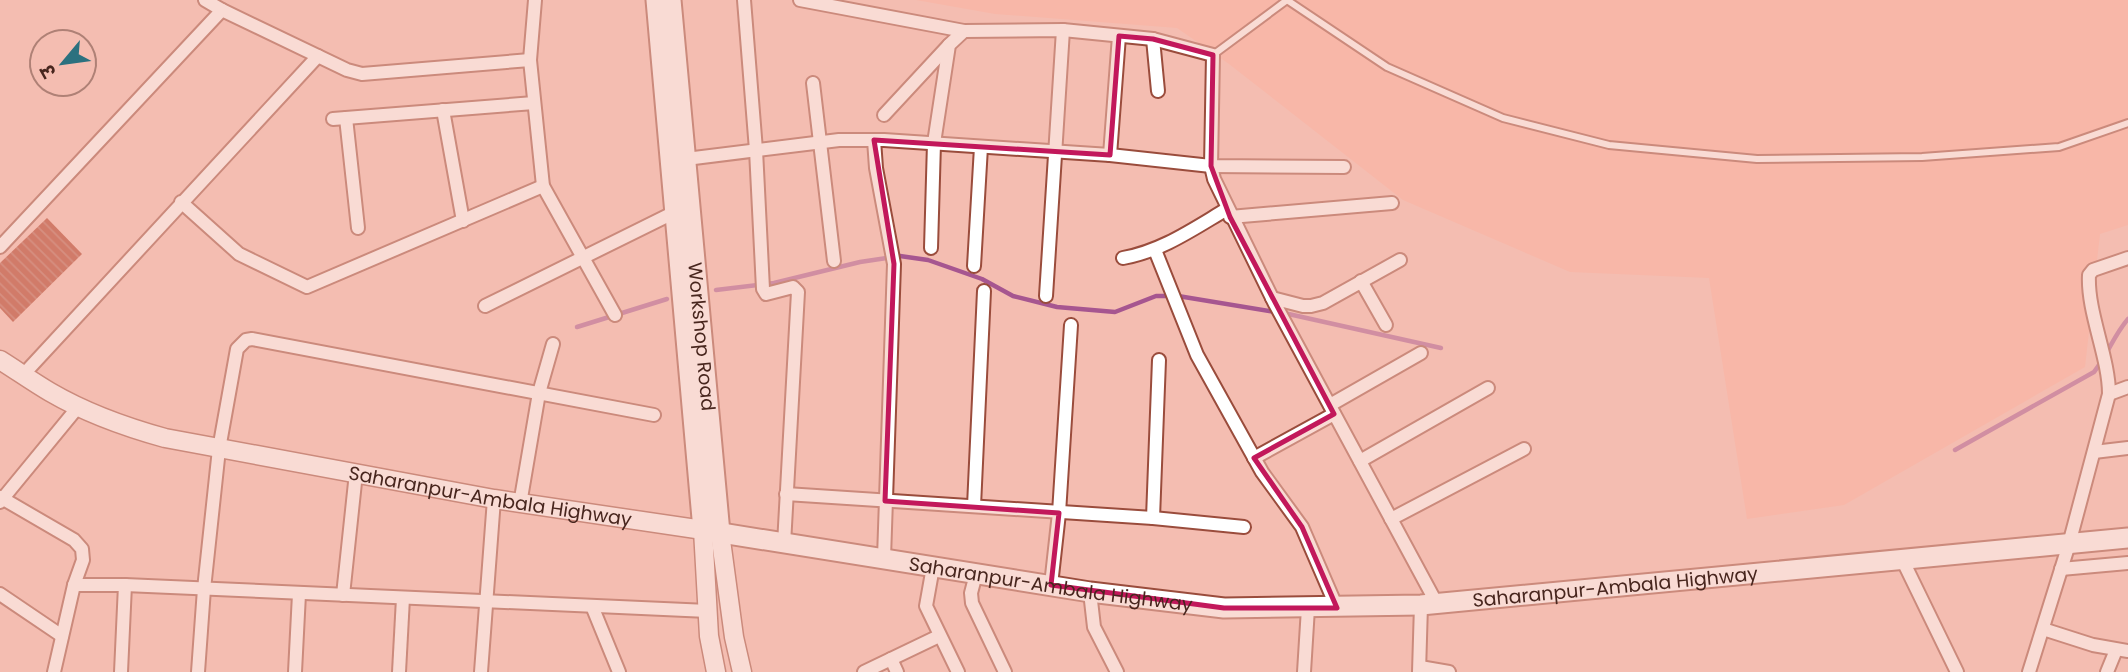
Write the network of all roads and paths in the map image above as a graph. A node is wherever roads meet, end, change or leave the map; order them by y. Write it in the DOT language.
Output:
graph roads {
  1 [pos="205,0"];
  2 [pos="535,0"];
  3 [pos="656,0"];
  4 [pos="671,0"];
  5 [pos="744,0"];
  6 [pos="800,0"];
  7 [pos="1287,0"];
  8 [pos="222,10"];
  9 [pos="1063,30"];
  10 [pos="964,31"];
  11 [pos="1119,36"];
  12 [pos="1153,39"];
  13 [pos="949,45"];
  14 [pos="1213,55"];
  15 [pos="318,56"];
  16 [pos="530,60"];
  17 [pos="813,83"];
  18 [pos="1158,91"];
  19 [pos="534,103"];
  20 [pos="443,110"];
  21 [pos="884,115"];
  22 [pos="2128,122"];
  23 [pos="874,140"];
  24 [pos="820,142"];
  25 [pos="934,144"];
  26 [pos="981,146"];
  27 [pos="756,150"];
  28 [pos="1054,151"];
  29 [pos="1110,155"];
  30 [pos="686,159"];
  31 [pos="1210,166"];
  32 [pos="1344,167"];
  33 [pos="544,186"];
  34 [pos="181,202"];
  35 [pos="1392,203"];
  36 [pos="675,212"];
  37 [pos="1229,213"];
  38 [pos="463,221"];
  39 [pos="358,228"];
  40 [pos="0,247"];
  41 [pos="931,248"];
  42 [pos="1155,250"];
  43 [pos="582,258"];
  44 [pos="1123,258"];
  45 [pos="2128,258"];
  46 [pos="1400,260"];
  47 [pos="834,261"];
  48 [pos="974,266"];
  49 [pos="1361,281"];
  50 [pos="984,291"];
  51 [pos="1046,296"];
  52 [pos="1274,301"];
  53 [pos="485,306"];
  54 [pos="615,315"];
  55 [pos="1071,325"];
  56 [pos="1386,325"];
  57 [pos="553,344"];
  58 [pos="1421,353"];
  59 [pos="0,360"];
  60 [pos="1159,360"];
  61 [pos="23,374"];
  62 [pos="2128,387"];
  63 [pos="1488,388"];
  64 [pos="539,393"];
  65 [pos="2109,394"];
  66 [pos="78,407"];
  67 [pos="1332,410"];
  68 [pos="654,415"];
  69 [pos="2128,448"];
  70 [pos="219,449"];
  71 [pos="1524,449"];
  72 [pos="2094,452"];
  73 [pos="1254,458"];
  74 [pos="1360,461"];
  75 [pos="356,473"];
  76 [pos="786,494"];
  77 [pos="1,499"];
  78 [pos="494,499"];
  79 [pos="885,501"];
  80 [pos="520,504"];
  81 [pos="974,506"];
  82 [pos="1059,513"];
  83 [pos="1153,518"];
  84 [pos="1391,519"];
  85 [pos="1244,527"];
  86 [pos="712,532"];
  87 [pos="2128,538"];
  88 [pos="784,544"];
  89 [pos="2069,544"];
  90 [pos="884,558"];
  91 [pos="1902,559"];
  92 [pos="2128,563"];
  93 [pos="933,567"];
  94 [pos="2061,569"];
  95 [pos="976,574"];
  96 [pos="75,585"];
  97 [pos="125,585"];
  98 [pos="1051,585"];
  99 [pos="204,589"];
  100 [pos="1090,592"];
  101 [pos="0,594"];
  102 [pos="299,594"];
  103 [pos="343,595"];
  104 [pos="403,598"];
  105 [pos="485,601"];
  106 [pos="1429,605"];
  107 [pos="592,606"];
  108 [pos="1308,608"];
  109 [pos="1337,608"];
  110 [pos="708,611"];
  111 [pos="2043,629"];
  112 [pos="62,636"];
  113 [pos="939,636"];
  114 [pos="2122,651"];
  115 [pos="891,659"];
  116 [pos="1419,670"];
  117 [pos="54,672"];
  118 [pos="121,672"];
  119 [pos="198,672"];
  120 [pos="295,672"];
  121 [pos="399,672"];
  122 [pos="481,672"];
  123 [pos="620,672"];
  124 [pos="716,672"];
  125 [pos="742,672"];
  126 [pos="864,672"];
  127 [pos="897,672"];
  128 [pos="958,672"];
  129 [pos="1005,672"];
  130 [pos="1117,672"];
  131 [pos="1304,672"];
  132 [pos="1448,672"];
  133 [pos="1957,672"];
  134 [pos="2029,672"];
  135 [pos="2107,672"];
  1 -- 8 [label="street"];
  2 -- 16 [label="street"];
  3 -- 36 [label="main road, Workshop Road"];
  4 -- 30 [label="main road, Workshop Road"];
  5 -- 27 [label="street"];
  6 -- 10 [label="street"];
  7 -- 14 [label="lane"];
  7 -- 22 [label="lane"];
  8 -- 15 [label="street"];
  8 -- 40 [label="street"];
  9 -- 10 [label="street"];
  9 -- 11 [label="street"];
  9 -- 28 [label="street"];
  10 -- 13 [label="street"];
  11 -- 12 [label="street"];
  11 -- 29 [label="street"];
  12 -- 14 [label="street"];
  12 -- 18 [label="street"];
  13 -- 21 [label="street"];
  13 -- 25 [label="street"];
  14 -- 31 [label="street"];
  15 -- 16 [label="street"];
  15 -- 34 [label="street"];
  16 -- 19 [label="street"];
  17 -- 24 [label="street"];
  19 -- 20 [label="street"];
  19 -- 33 [label="street"];
  20 -- 38 [label="street"];
  20 -- 39 [label="street"];
  23 -- 24 [label="street"];
  23 -- 25 [label="street"];
  23 -- 79 [label="street"];
  24 -- 27 [label="street"];
  24 -- 47 [label="street"];
  25 -- 26 [label="street"];
  25 -- 41 [label="street"];
  26 -- 28 [label="street"];
  26 -- 48 [label="street"];
  27 -- 30 [label="street"];
  27 -- 76 [label="street"];
  28 -- 29 [label="street"];
  28 -- 51 [label="street"];
  29 -- 31 [label="street"];
  30 -- 86 [label="main road, Workshop Road"];
  31 -- 32 [label="street"];
  31 -- 37 [label="street"];
  33 -- 38 [label="street"];
  33 -- 43 [label="street"];
  34 -- 38 [label="street"];
  34 -- 61 [label="street"];
  35 -- 37 [label="street"];
  36 -- 43 [label="street"];
  36 -- 86 [label="main road, Workshop Road"];
  37 -- 42 [label="street"];
  37 -- 52 [label="street"];
  42 -- 44 [label="street"];
  42 -- 73 [label="street"];
  43 -- 53 [label="street"];
  43 -- 54 [label="street"];
  45 -- 65 [label="street"];
  46 -- 49 [label="street"];
  49 -- 52 [label="street"];
  49 -- 56 [label="street"];
  50 -- 81 [label="street"];
  52 -- 67 [label="street"];
  55 -- 82 [label="street"];
  57 -- 64 [label="street"];
  58 -- 67 [label="street"];
  59 -- 61 [label="main road, Saharanpur-Ambala Highway"];
  60 -- 83 [label="street"];
  61 -- 66 [label="main road, Saharanpur-Ambala Highway"];
  62 -- 65 [label="street"];
  63 -- 74 [label="street"];
  64 -- 68 [label="street"];
  64 -- 70 [label="street"];
  64 -- 80 [label="street"];
  65 -- 72 [label="street"];
  66 -- 70 [label="main road, Saharanpur-Ambala Highway"];
  66 -- 77 [label="street"];
  67 -- 73 [label="street"];
  67 -- 74 [label="street"];
  69 -- 72 [label="street"];
  70 -- 75 [label="main road, Saharanpur-Ambala Highway"];
  70 -- 99 [label="street"];
  71 -- 84 [label="street"];
  72 -- 89 [label="street"];
  73 -- 109 [label="street"];
  74 -- 84 [label="street"];
  75 -- 78 [label="main road, Saharanpur-Ambala Highway"];
  75 -- 103 [label="street"];
  76 -- 79 [label="street"];
  76 -- 88 [label="street"];
  77 -- 96 [label="street"];
  78 -- 80 [label="main road, Saharanpur-Ambala Highway"];
  78 -- 105 [label="street"];
  79 -- 81 [label="street"];
  79 -- 90 [label="street"];
  80 -- 86 [label="main road, Saharanpur-Ambala Highway"];
  81 -- 82 [label="street"];
  82 -- 83 [label="street"];
  82 -- 98 [label="street"];
  83 -- 85 [label="street"];
  84 -- 106 [label="street"];
  86 -- 88 [label="main road, Saharanpur-Ambala Highway"];
  86 -- 110 [label="main road, Workshop Road"];
  86 -- 125 [label="main road, Workshop Road"];
  87 -- 89 [label="main road, Saharanpur-Ambala Highway"];
  88 -- 90 [label="main road, Saharanpur-Ambala Highway"];
  89 -- 91 [label="main road, Saharanpur-Ambala Highway"];
  89 -- 94 [label="street"];
  90 -- 93 [label="main road, Saharanpur-Ambala Highway"];
  91 -- 106 [label="main road, Saharanpur-Ambala Highway"];
  91 -- 133 [label="street"];
  92 -- 94 [label="street"];
  93 -- 95 [label="main road, Saharanpur-Ambala Highway"];
  93 -- 113 [label="street"];
  94 -- 111 [label="street"];
  95 -- 98 [label="main road, Saharanpur-Ambala Highway"];
  95 -- 129 [label="street"];
  96 -- 97 [label="street"];
  96 -- 112 [label="street"];
  97 -- 99 [label="street"];
  97 -- 118 [label="street"];
  98 -- 100 [label="main road, Saharanpur-Ambala Highway"];
  99 -- 102 [label="street"];
  99 -- 119 [label="street"];
  100 -- 108 [label="main road, Saharanpur-Ambala Highway"];
  100 -- 130 [label="street"];
  101 -- 112 [label="street"];
  102 -- 103 [label="street"];
  102 -- 120 [label="street"];
  103 -- 104 [label="street"];
  104 -- 105 [label="street"];
  104 -- 121 [label="street"];
  105 -- 107 [label="street"];
  105 -- 122 [label="street"];
  106 -- 109 [label="main road, Saharanpur-Ambala Highway"];
  106 -- 116 [label="street"];
  107 -- 110 [label="street"];
  107 -- 123 [label="street"];
  108 -- 109 [label="main road, Saharanpur-Ambala Highway"];
  108 -- 131 [label="street"];
  110 -- 124 [label="main road, Workshop Road"];
  111 -- 114 [label="street"];
  111 -- 134 [label="street"];
  112 -- 117 [label="street"];
  113 -- 115 [label="street"];
  113 -- 128 [label="street"];
  114 -- 135 [label="street"];
  115 -- 126 [label="street"];
  115 -- 127 [label="street"];
  116 -- 132 [label="street"];
}
